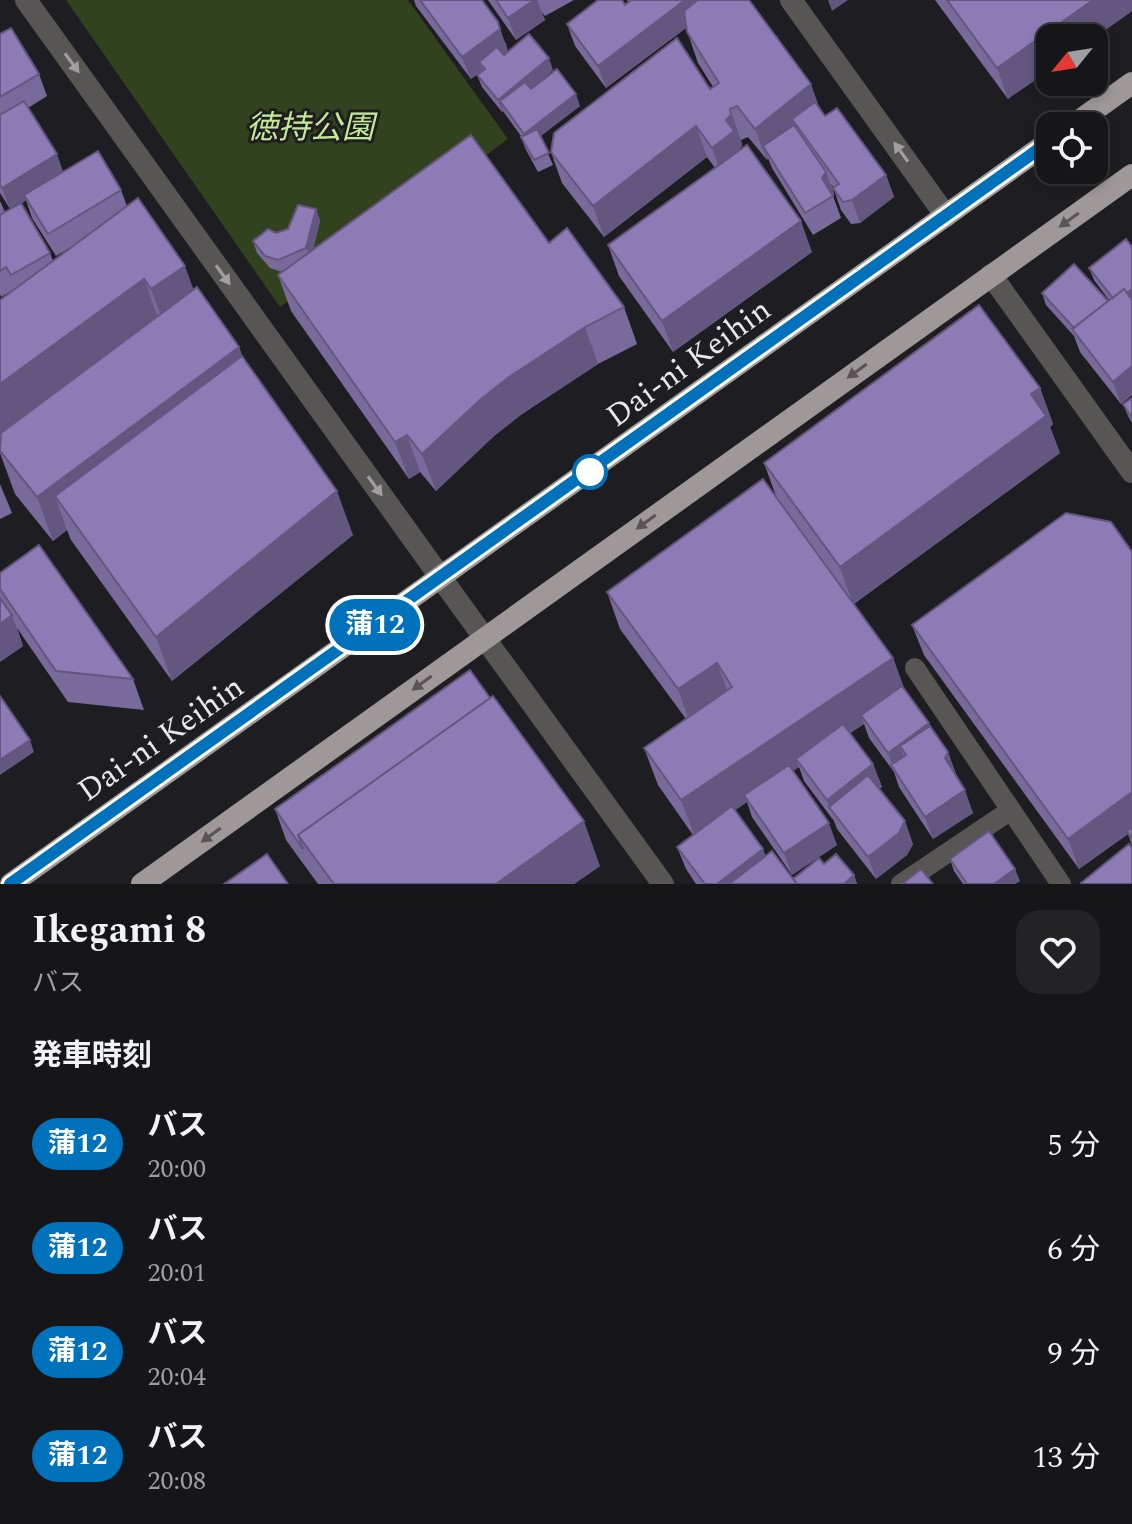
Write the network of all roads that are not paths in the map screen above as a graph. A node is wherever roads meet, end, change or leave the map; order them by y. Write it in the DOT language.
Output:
graph roads {
  1 [pos="26,0"];
  2 [pos="791,0"];
  3 [pos="1132,83"];
  4 [pos="1092,112"];
  5 [pos="1036,151"];
  6 [pos="1132,175"];
  7 [pos="946,216"];
  8 [pos="991,275"];
  9 [pos="1132,472"];
  10 [pos="441,578"];
  11 [pos="485,637"];
  12 [pos="915,668"];
  13 [pos="1011,810"];
  14 [pos="11,884"];
  15 [pos="142,884"];
  16 [pos="663,884"];
  17 [pos="901,884"];
  18 [pos="1061,884"];
  1 -- 10 [label="street, one-way"];
  7 -- 2 [label="street, one-way"];
  3 -- 4 [label="highway"];
  5 -- 7 [label="highway, Dai-ni Keihin"];
  6 -- 8 [label="highway, one-way"];
  7 -- 10 [label="highway, Dai-ni Keihin"];
  8 -- 9 [label="street"];
  8 -- 11 [label="highway, one-way"];
  10 -- 11 [label="street"];
  10 -- 14 [label="highway, Dai-ni Keihin"];
  11 -- 15 [label="highway, one-way"];
  11 -- 16 [label="street"];
  12 -- 13 [label="lane"];
  13 -- 17 [label="lane"];
  13 -- 18 [label="lane"];
}
